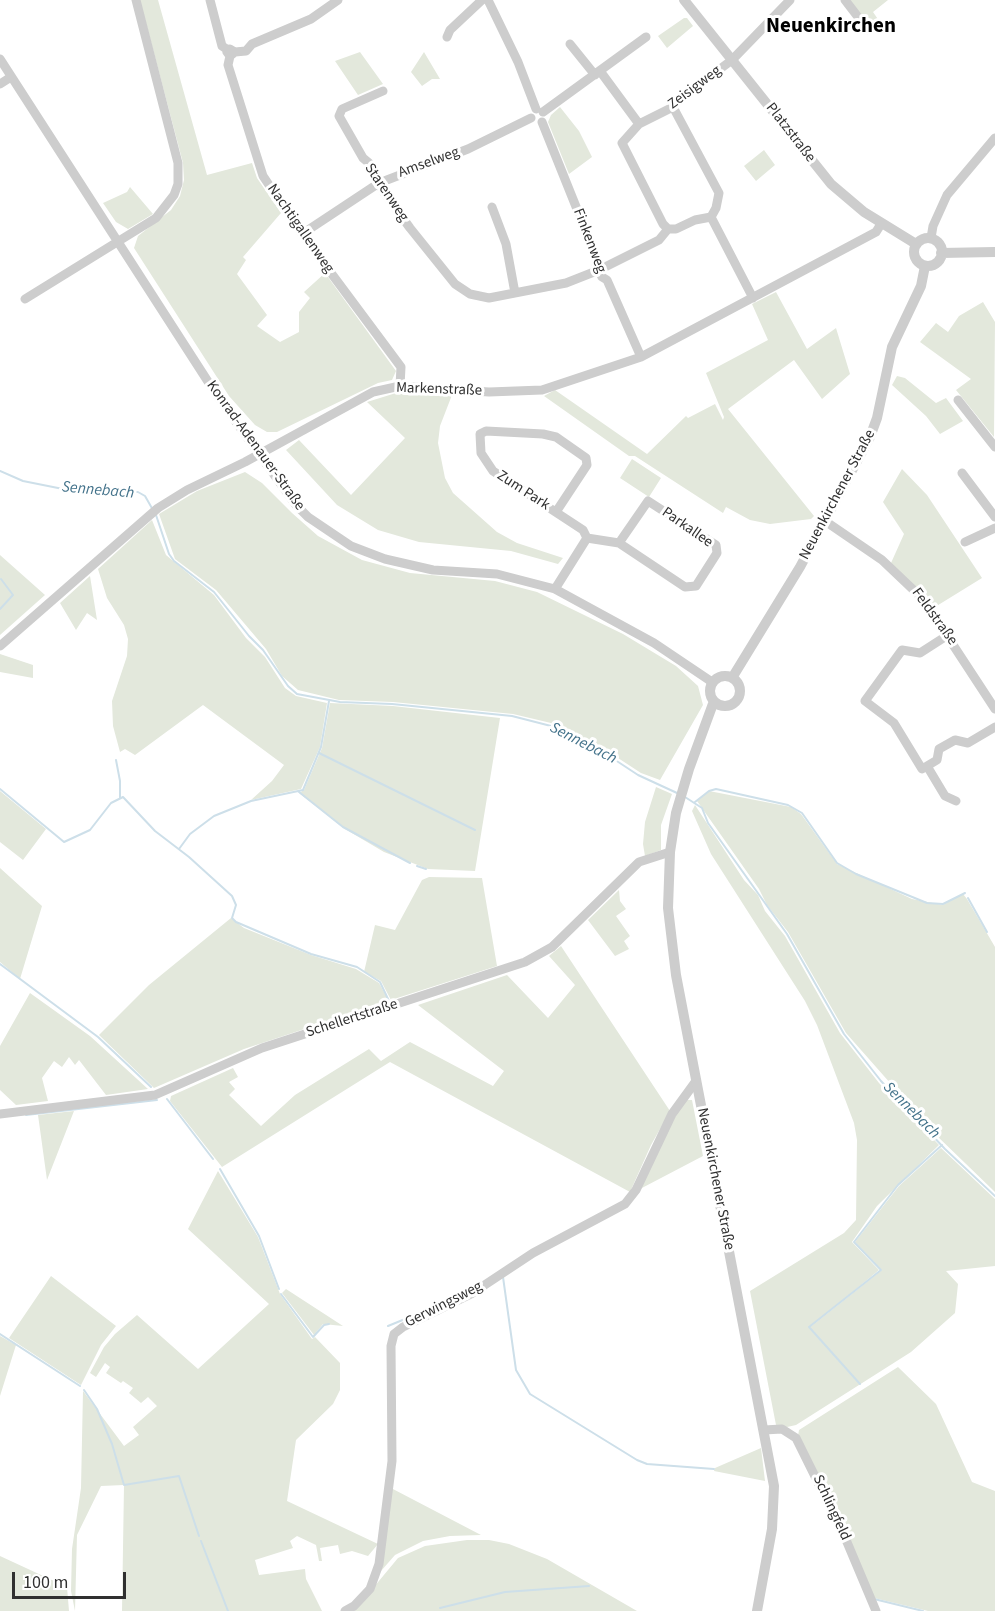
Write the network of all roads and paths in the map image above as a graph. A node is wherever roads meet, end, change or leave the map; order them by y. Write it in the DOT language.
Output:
graph roads {
  1 [pos="136,0"];
  2 [pos="210,0"];
  3 [pos="338,0"];
  4 [pos="482,0"];
  5 [pos="488,0"];
  6 [pos="684,0"];
  7 [pos="790,0"];
  8 [pos="845,0"];
  9 [pos="868,30"];
  10 [pos="447,37"];
  11 [pos="646,37"];
  12 [pos="570,44"];
  13 [pos="231,53"];
  14 [pos="0,59"];
  15 [pos="732,60"];
  16 [pos="597,73"];
  17 [pos="11,77"];
  18 [pos="0,84"];
  19 [pos="383,91"];
  20 [pos="673,107"];
  21 [pos="538,115"];
  22 [pos="639,124"];
  23 [pos="995,138"];
  24 [pos="379,183"];
  25 [pos="492,207"];
  26 [pos="711,218"];
  27 [pos="881,224"];
  28 [pos="668,229"];
  29 [pos="302,234"];
  30 [pos="931,238"];
  31 [pos="118,243"];
  32 [pos="916,244"];
  33 [pos="995,252"];
  34 [pos="941,254"];
  35 [pos="925,266"];
  36 [pos="599,270"];
  37 [pos="515,294"];
  38 [pos="753,298"];
  39 [pos="25,299"];
  40 [pos="641,357"];
  41 [pos="400,386"];
  42 [pos="958,400"];
  43 [pos="995,447"];
  44 [pos="258,454"];
  45 [pos="962,473"];
  46 [pos="556,512"];
  47 [pos="995,517"];
  48 [pos="825,521"];
  49 [pos="995,528"];
  50 [pos="587,538"];
  51 [pos="965,542"];
  52 [pos="619,543"];
  53 [pos="555,589"];
  54 [pos="948,635"];
  55 [pos="0,646"];
  56 [pos="732,678"];
  57 [pos="712,682"];
  58 [pos="719,703"];
  59 [pos="995,709"];
  60 [pos="995,727"];
  61 [pos="927,766"];
  62 [pos="956,801"];
  63 [pos="670,852"];
  64 [pos="696,1082"];
  65 [pos="0,1114"];
  66 [pos="764,1430"];
  67 [pos="345,1611"];
  68 [pos="757,1611"];
  69 [pos="876,1611"];
  1 -- 31 [label="street"];
  2 -- 13 [label="street, Nachtigallenweg"];
  3 -- 13 [label="street"];
  4 -- 10 [label="street"];
  5 -- 21 [label="street, Finkenweg"];
  6 -- 15 [label="street, Platzstraße"];
  7 -- 15 [label="street, Zeisigweg"];
  8 -- 9 [label="street"];
  11 -- 16 [label="street, Amselweg"];
  12 -- 16 [label="street"];
  13 -- 29 [label="street, Nachtigallenweg"];
  14 -- 17 [label="street, Konrad-Adenauer-Straße"];
  15 -- 20 [label="street, Zeisigweg"];
  15 -- 27 [label="street, Platzstraße"];
  16 -- 21 [label="street, Amselweg"];
  16 -- 22 [label="street"];
  17 -- 18 [label="street"];
  17 -- 31 [label="street, Konrad-Adenauer-Straße"];
  19 -- 24 [label="street, Starenweg"];
  20 -- 22 [label="street, Zeisigweg"];
  20 -- 26 [label="street"];
  21 -- 24 [label="street, Amselweg"];
  21 -- 36 [label="street, Finkenweg"];
  22 -- 28 [label="street"];
  23 -- 30 [label="street"];
  24 -- 29 [label="street, Amselweg"];
  24 -- 37 [label="street, Starenweg"];
  25 -- 37 [label="street"];
  26 -- 28 [label="street"];
  26 -- 38 [label="street"];
  27 -- 32 [label="street, Platzstraße"];
  27 -- 38 [label="street, Markenstraße"];
  28 -- 36 [label="street"];
  29 -- 41 [label="street, Nachtigallenweg"];
  30 -- 32 [label="street"];
  30 -- 34 [label="street"];
  31 -- 39 [label="street"];
  31 -- 44 [label="street, Konrad-Adenauer-Straße"];
  32 -- 35 [label="street"];
  33 -- 34 [label="street"];
  34 -- 35 [label="street"];
  35 -- 48 [label="street, Neuenkirchener Straße"];
  36 -- 37 [label="street, Starenweg"];
  36 -- 40 [label="street, Finkenweg"];
  38 -- 40 [label="street, Markenstraße"];
  40 -- 41 [label="street, Markenstraße"];
  41 -- 44 [label="street, Markenstraße"];
  42 -- 43 [label="street"];
  44 -- 53 [label="street, Konrad-Adenauer-Straße"];
  44 -- 55 [label="street, Markenstraße"];
  45 -- 47 [label="street"];
  46 -- 46 [label="street, Zum Park"];
  46 -- 50 [label="street, Zum Park"];
  48 -- 54 [label="street, Feldstraße"];
  48 -- 56 [label="street, Neuenkirchener Straße"];
  49 -- 51 [label="street"];
  50 -- 52 [label="street, Parkallee"];
  50 -- 53 [label="street"];
  52 -- 52 [label="street, Parkallee"];
  53 -- 57 [label="street, Konrad-Adenauer-Straße"];
  54 -- 59 [label="street, Feldstraße"];
  54 -- 61 [label="street"];
  56 -- 57 [label="street"];
  56 -- 58 [label="street"];
  57 -- 58 [label="street"];
  58 -- 63 [label="street, Neuenkirchener Straße"];
  60 -- 61 [label="street"];
  61 -- 62 [label="street"];
  63 -- 64 [label="street, Neuenkirchener Straße"];
  63 -- 65 [label="street, Schellertstraße"];
  64 -- 66 [label="street, Neuenkirchener Straße"];
  64 -- 67 [label="street, Gerwingsweg"];
  66 -- 68 [label="street, Neuenkirchener Straße"];
  66 -- 69 [label="street, Schlingfeld"];
}
